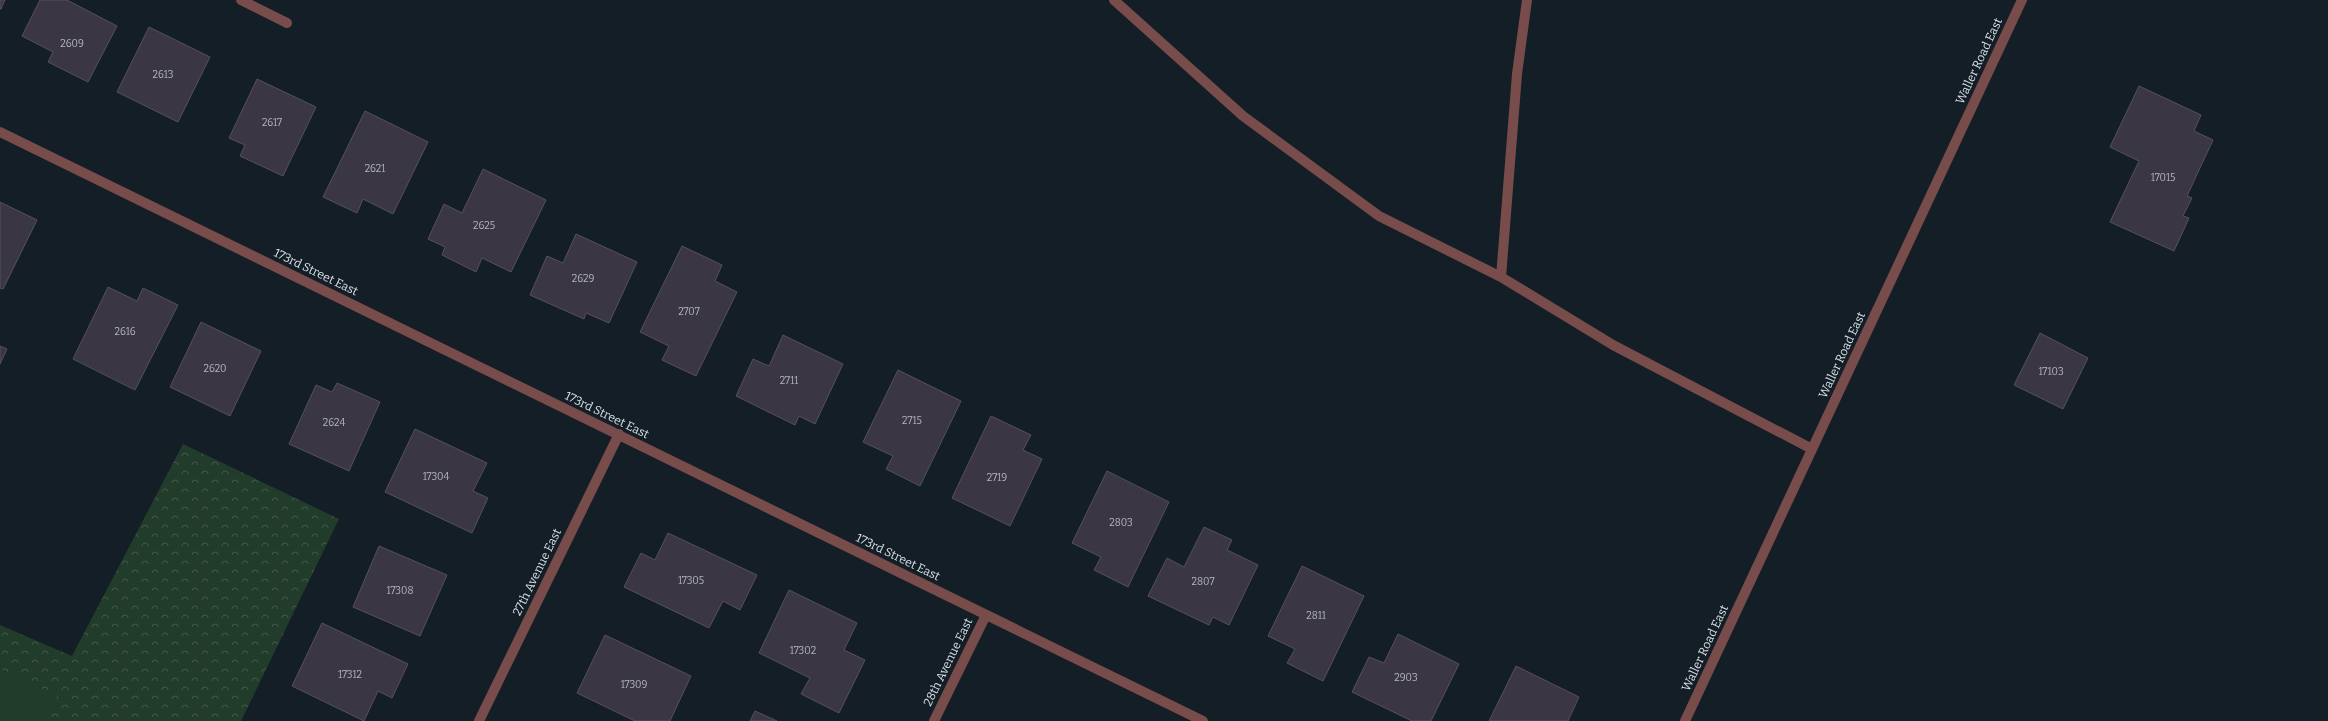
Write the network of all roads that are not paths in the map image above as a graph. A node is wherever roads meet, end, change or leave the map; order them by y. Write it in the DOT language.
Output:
graph roads {
  1 [pos="241,0"];
  2 [pos="1114,0"];
  3 [pos="1527,0"];
  4 [pos="2022,0"];
  5 [pos="287,23"];
  6 [pos="0,132"];
  7 [pos="1501,277"];
  8 [pos="619,434"];
  9 [pos="1812,449"];
  10 [pos="986,615"];
  11 [pos="480,721"];
  12 [pos="934,721"];
  13 [pos="1203,721"];
  14 [pos="1685,721"];
  1 -- 5 [label="street"];
  2 -- 7 [label="street"];
  3 -- 7 [label="street"];
  4 -- 9 [label="street, Waller Road East"];
  6 -- 8 [label="street, 173rd Street East"];
  7 -- 9 [label="street"];
  8 -- 10 [label="street, 173rd Street East"];
  8 -- 11 [label="street, 27th Avenue East"];
  9 -- 14 [label="street, Waller Road East"];
  10 -- 12 [label="street, 28th Avenue East"];
  10 -- 13 [label="street, 173rd Street East"];
}
